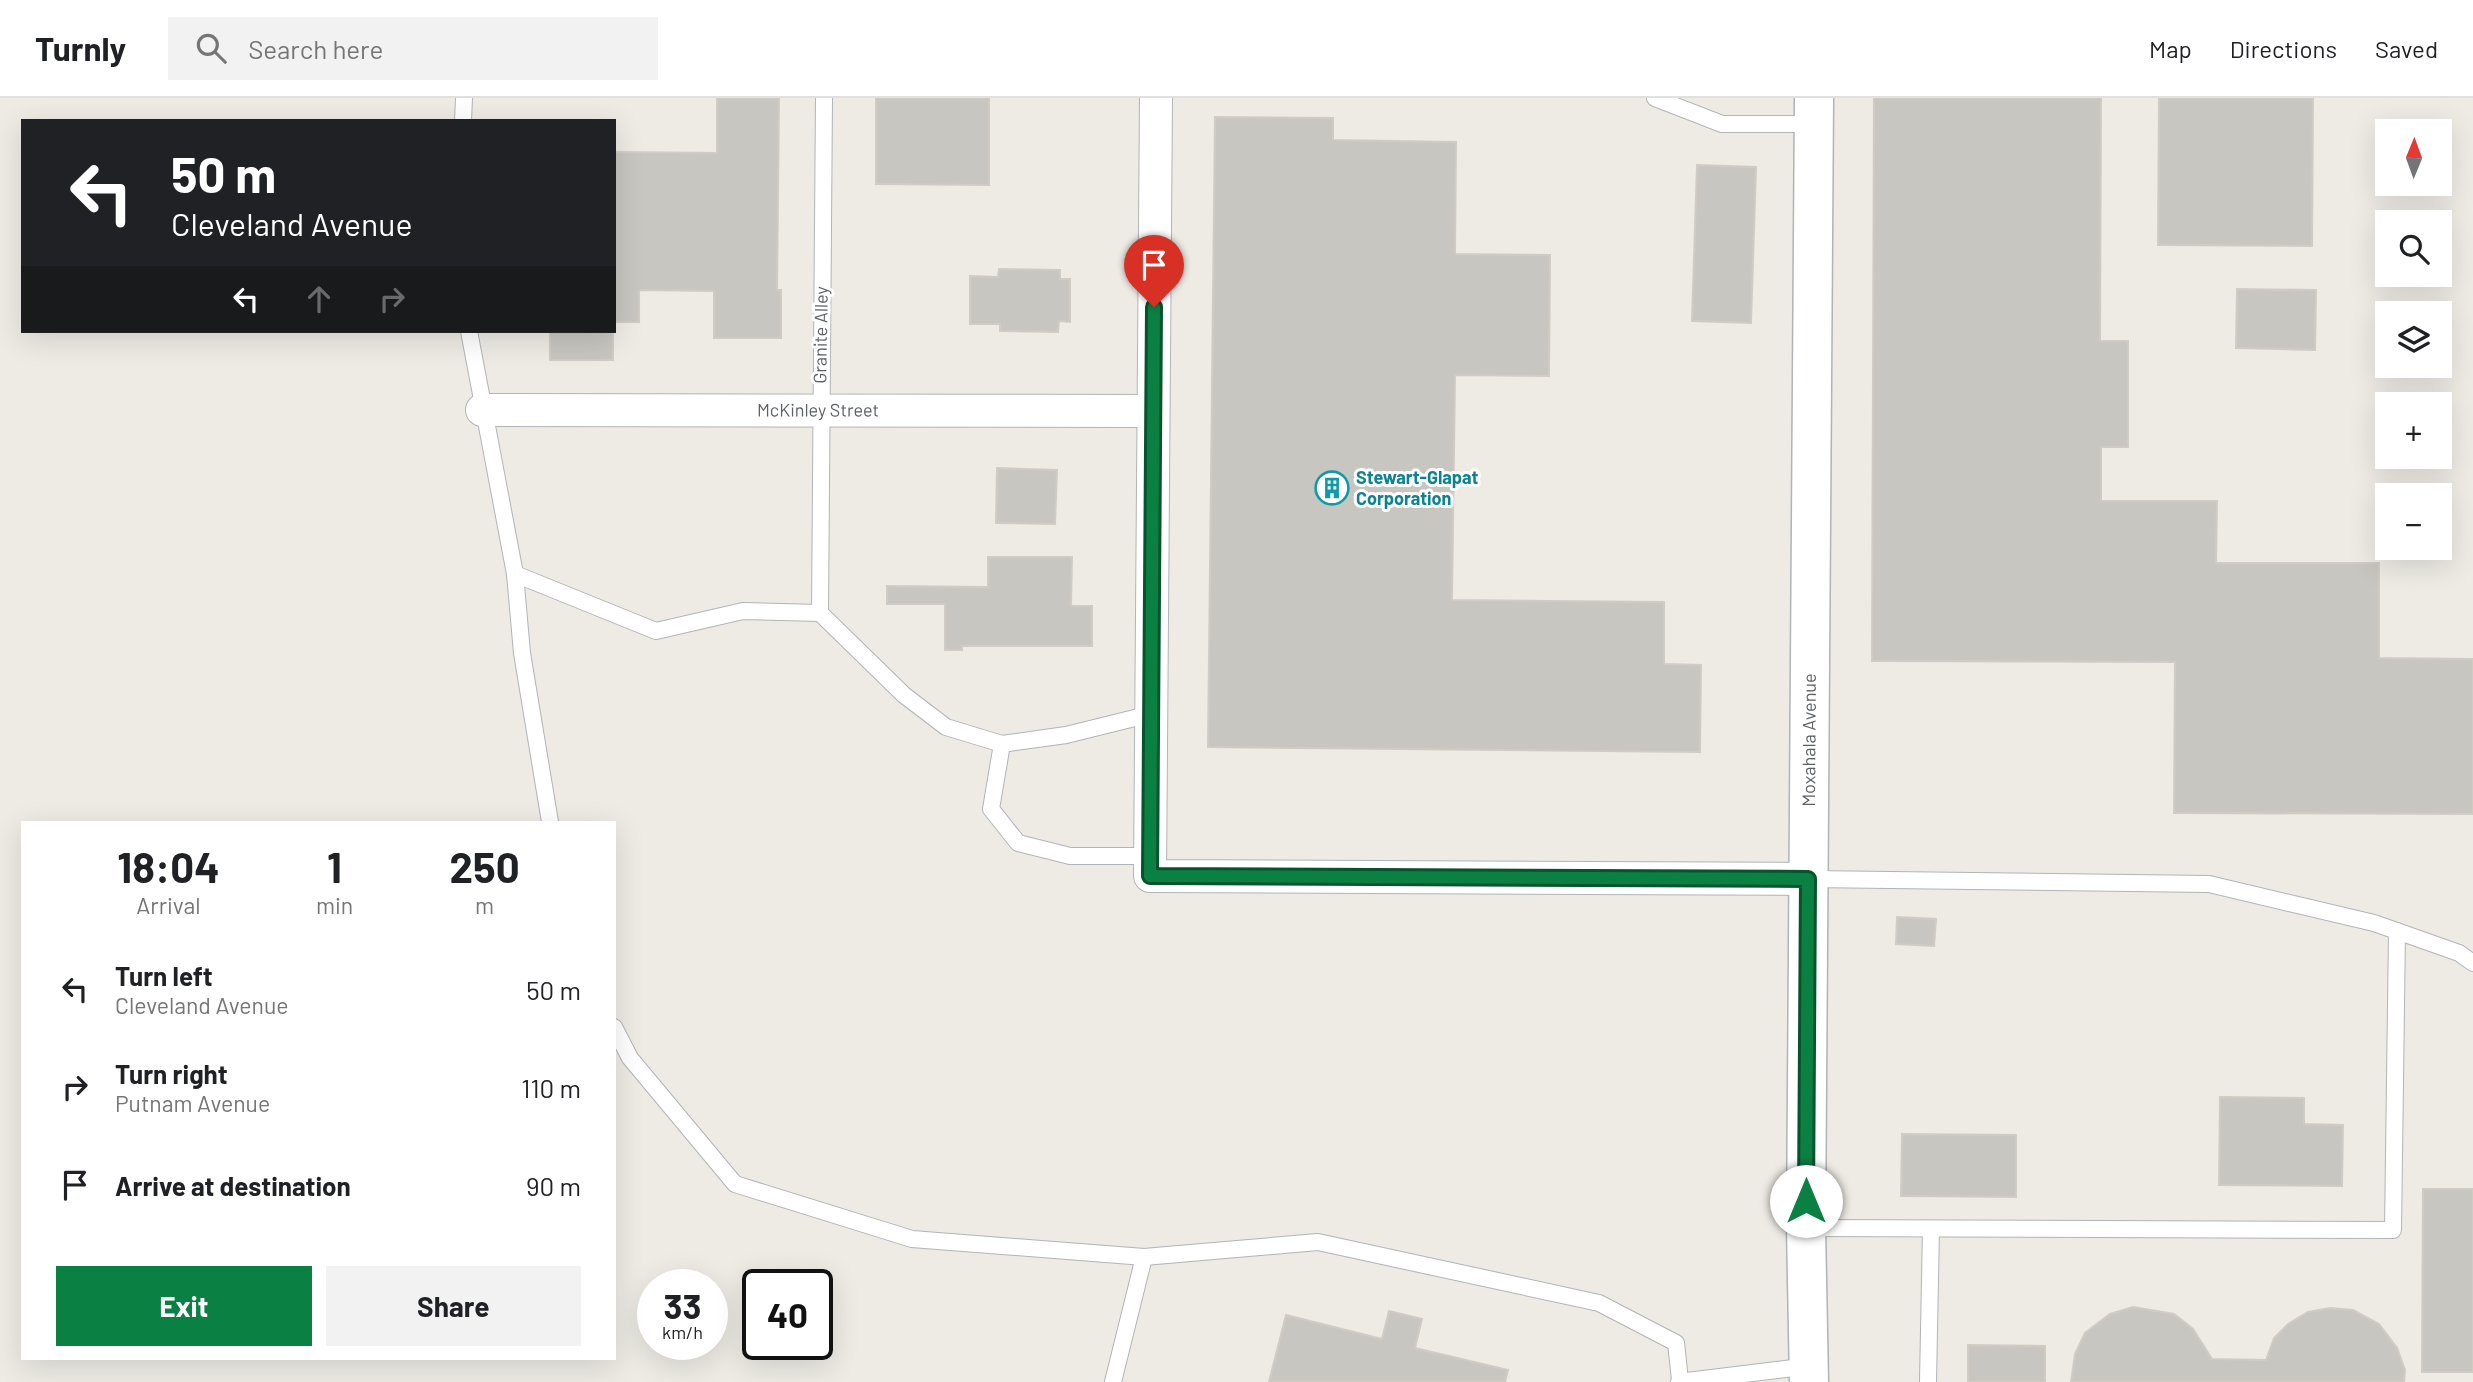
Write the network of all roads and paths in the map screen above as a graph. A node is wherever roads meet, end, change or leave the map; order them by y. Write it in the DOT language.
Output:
graph roads {
  1 [pos="464,98"];
  2 [pos="824,98"];
  3 [pos="1156,98"];
  4 [pos="1655,98"];
  5 [pos="1814,111"];
  6 [pos="463,119"];
  7 [pos="469,333"];
  8 [pos="482,410"];
  9 [pos="820,410"];
  10 [pos="1153,411"];
  11 [pos="516,574"];
  12 [pos="820,613"];
  13 [pos="1152,715"];
  14 [pos="1002,744"];
  15 [pos="550,821"];
  16 [pos="1150,866"];
  17 [pos="1808,879"];
  18 [pos="2397,930"];
  19 [pos="2473,963"];
  20 [pos="616,1031"];
  21 [pos="1806,1228"];
  22 [pos="1931,1228"];
  23 [pos="1144,1257"];
  24 [pos="1810,1374"];
  25 [pos="1679,1381"];
  26 [pos="1113,1382"];
  27 [pos="1928,1382"];
  1 -- 6 [label="lane"];
  2 -- 9 [label="lane, Granite Alley"];
  3 -- 10 [label="street"];
  4 -- 5 [label="lane"];
  5 -- 17 [label="street, Moxahala Avenue"];
  7 -- 8 [label="lane"];
  8 -- 9 [label="street, McKinley Street"];
  8 -- 11 [label="lane"];
  9 -- 10 [label="street, McKinley Street"];
  9 -- 12 [label="lane, Granite Alley"];
  10 -- 13 [label="street"];
  11 -- 12 [label="lane"];
  11 -- 15 [label="lane"];
  12 -- 14 [label="lane"];
  13 -- 14 [label="lane"];
  13 -- 16 [label="street"];
  14 -- 16 [label="lane"];
  16 -- 17 [label="street"];
  17 -- 18 [label="lane"];
  17 -- 21 [label="street, Moxahala Avenue"];
  18 -- 19 [label="lane"];
  18 -- 22 [label="lane"];
  20 -- 23 [label="lane"];
  21 -- 22 [label="lane"];
  21 -- 24 [label="street, Moxahala Avenue"];
  22 -- 27 [label="lane"];
  23 -- 25 [label="lane"];
  23 -- 26 [label="lane"];
  24 -- 25 [label="lane"];
}
